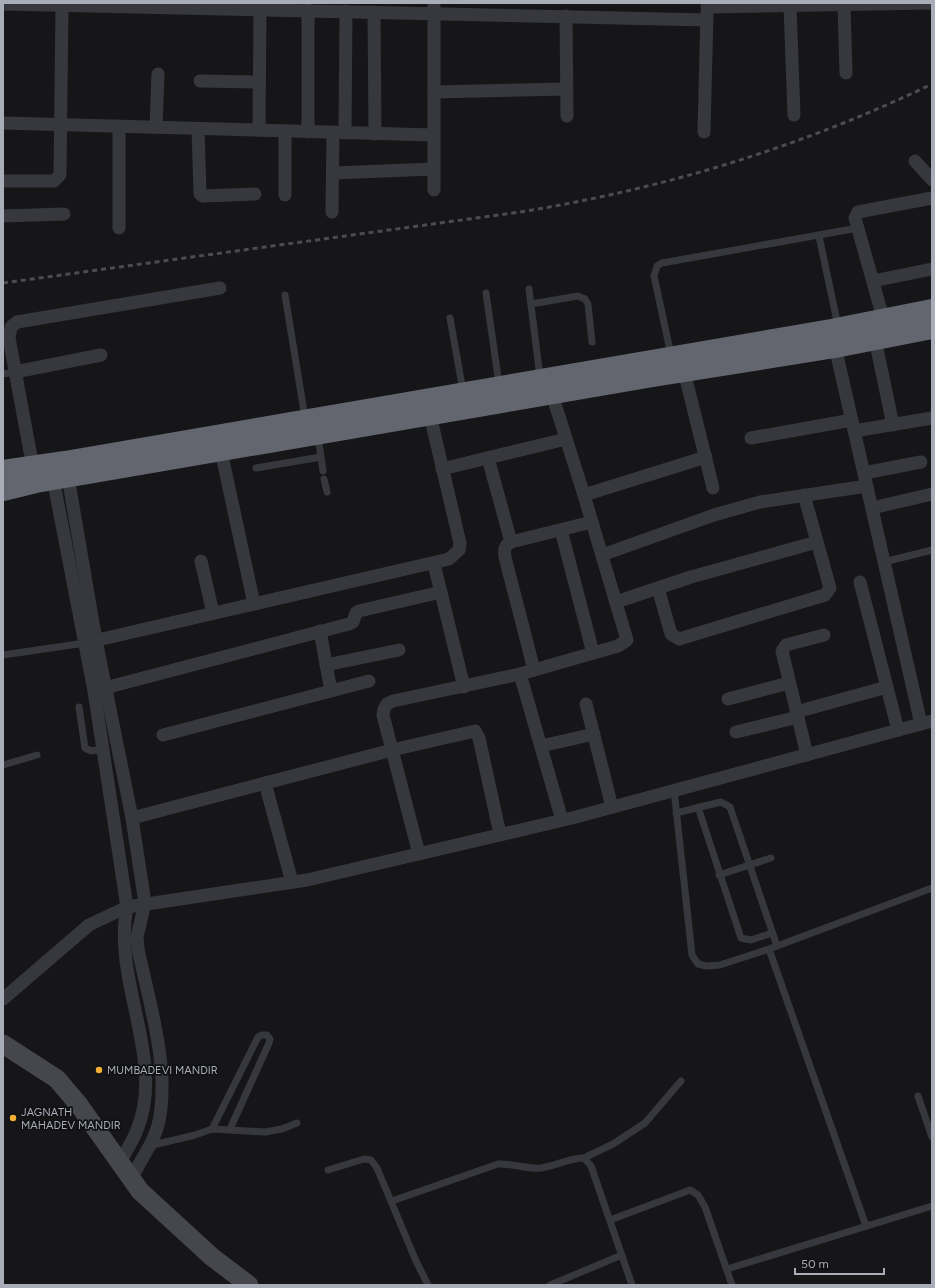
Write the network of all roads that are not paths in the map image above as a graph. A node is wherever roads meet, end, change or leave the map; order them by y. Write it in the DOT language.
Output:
graph roads {
  1 [pos="932,3"];
  2 [pos="3,4"];
  3 [pos="813,4"];
  4 [pos="144,5"];
  5 [pos="179,5"];
  6 [pos="844,5"];
  7 [pos="62,6"];
  8 [pos="227,6"];
  9 [pos="790,6"];
  10 [pos="323,7"];
  11 [pos="394,8"];
  12 [pos="434,8"];
  13 [pos="468,8"];
  14 [pos="260,9"];
  15 [pos="523,9"];
  16 [pos="308,10"];
  17 [pos="707,10"];
  18 [pos="346,11"];
  19 [pos="374,12"];
  20 [pos="566,16"];
  21 [pos="846,73"];
  22 [pos="158,74"];
  23 [pos="200,81"];
  24 [pos="259,82"];
  25 [pos="567,88"];
  26 [pos="434,92"];
  27 [pos="794,115"];
  28 [pos="567,116"];
  29 [pos="3,123"];
  30 [pos="61,125"];
  31 [pos="118,126"];
  32 [pos="156,127"];
  33 [pos="198,128"];
  34 [pos="259,130"];
  35 [pos="285,131"];
  36 [pos="308,132"];
  37 [pos="339,132"];
  38 [pos="704,132"];
  39 [pos="375,134"];
  40 [pos="434,135"];
  41 [pos="915,160"];
  42 [pos="434,169"];
  43 [pos="333,173"];
  44 [pos="930,174"];
  45 [pos="3,181"];
  46 [pos="434,190"];
  47 [pos="255,194"];
  48 [pos="285,195"];
  49 [pos="932,198"];
  50 [pos="332,212"];
  51 [pos="64,214"];
  52 [pos="3,216"];
  53 [pos="120,228"];
  54 [pos="858,228"];
  55 [pos="819,236"];
  56 [pos="932,269"];
  57 [pos="872,281"];
  58 [pos="220,288"];
  59 [pos="529,289"];
  60 [pos="486,294"];
  61 [pos="285,295"];
  62 [pos="531,304"];
  63 [pos="932,310"];
  64 [pos="450,318"];
  65 [pos="932,328"];
  66 [pos="882,332"];
  67 [pos="835,335"];
  68 [pos="592,342"];
  69 [pos="101,355"];
  70 [pos="678,364"];
  71 [pos="9,373"];
  72 [pos="546,384"];
  73 [pos="500,387"];
  74 [pos="463,393"];
  75 [pos="430,415"];
  76 [pos="932,418"];
  77 [pos="853,425"];
  78 [pos="893,425"];
  79 [pos="310,430"];
  80 [pos="751,438"];
  81 [pos="566,439"];
  82 [pos="221,451"];
  83 [pos="321,457"];
  84 [pos="706,457"];
  85 [pos="488,458"];
  86 [pos="921,462"];
  87 [pos="256,468"];
  88 [pos="442,469"];
  89 [pos="3,471"];
  90 [pos="323,471"];
  91 [pos="51,472"];
  92 [pos="864,473"];
  93 [pos="324,479"];
  94 [pos="867,486"];
  95 [pos="713,488"];
  96 [pos="3,490"];
  97 [pos="327,492"];
  98 [pos="932,494"];
  99 [pos="584,495"];
  100 [pos="804,495"];
  101 [pos="872,508"];
  102 [pos="592,522"];
  103 [pos="560,530"];
  104 [pos="512,542"];
  105 [pos="817,542"];
  106 [pos="932,550"];
  107 [pos="602,555"];
  108 [pos="201,561"];
  109 [pos="884,562"];
  110 [pos="434,564"];
  111 [pos="860,582"];
  112 [pos="658,588"];
  113 [pos="441,592"];
  114 [pos="616,602"];
  115 [pos="254,604"];
  116 [pos="213,613"];
  117 [pos="320,631"];
  118 [pos="824,635"];
  119 [pos="90,641"];
  120 [pos="399,650"];
  121 [pos="593,653"];
  122 [pos="3,655"];
  123 [pos="326,665"];
  124 [pos="534,670"];
  125 [pos="520,674"];
  126 [pos="369,681"];
  127 [pos="789,683"];
  128 [pos="464,687"];
  129 [pos="887,687"];
  130 [pos="100,690"];
  131 [pos="331,691"];
  132 [pos="728,699"];
  133 [pos="586,704"];
  134 [pos="78,707"];
  135 [pos="797,714"];
  136 [pos="926,722"];
  137 [pos="898,730"];
  138 [pos="736,732"];
  139 [pos="594,734"];
  140 [pos="163,735"];
  141 [pos="541,746"];
  142 [pos="103,749"];
  143 [pos="392,750"];
  144 [pos="807,754"];
  145 [pos="37,755"];
  146 [pos="3,765"];
  147 [pos="265,783"];
  148 [pos="674,790"];
  149 [pos="612,807"];
  150 [pos="698,808"];
  151 [pos="676,813"];
  152 [pos="132,818"];
  153 [pos="562,820"];
  154 [pos="500,834"];
  155 [pos="419,854"];
  156 [pos="771,858"];
  157 [pos="748,865"];
  158 [pos="719,875"];
  159 [pos="292,882"];
  160 [pos="932,888"];
  161 [pos="146,904"];
  162 [pos="127,907"];
  163 [pos="772,933"];
  164 [pos="777,946"];
  165 [pos="769,949"];
  166 [pos="3,999"];
  167 [pos="3,1044"];
  168 [pos="681,1081"];
  169 [pos="918,1096"];
  170 [pos="297,1123"];
  171 [pos="212,1129"];
  172 [pos="230,1129"];
  173 [pos="932,1137"];
  174 [pos="148,1146"];
  175 [pos="584,1158"];
  176 [pos="120,1162"];
  177 [pos="328,1170"];
  178 [pos="131,1179"];
  179 [pos="392,1201"];
  180 [pos="932,1206"];
  181 [pos="610,1220"];
  182 [pos="866,1226"];
  183 [pos="622,1255"];
  184 [pos="727,1269"];
  185 [pos="250,1285"];
  186 [pos="428,1285"];
  187 [pos="550,1285"];
  188 [pos="632,1285"];
  189 [pos="732,1285"];
  1 -- 6 [label="street"];
  2 -- 7 [label="street"];
  3 -- 6 [label="street"];
  3 -- 9 [label="street"];
  4 -- 5 [label="street"];
  4 -- 7 [label="street"];
  5 -- 8 [label="street"];
  6 -- 21 [label="street"];
  7 -- 30 [label="street"];
  8 -- 14 [label="street"];
  9 -- 17 [label="street"];
  9 -- 27 [label="street"];
  10 -- 16 [label="street"];
  10 -- 18 [label="street"];
  11 -- 12 [label="street"];
  11 -- 19 [label="street"];
  12 -- 13 [label="street"];
  12 -- 26 [label="street"];
  13 -- 15 [label="street"];
  14 -- 16 [label="street"];
  14 -- 24 [label="street"];
  15 -- 20 [label="street"];
  16 -- 36 [label="street"];
  17 -- 20 [label="street"];
  17 -- 38 [label="street"];
  18 -- 19 [label="street"];
  18 -- 37 [label="street"];
  19 -- 39 [label="street"];
  20 -- 25 [label="street"];
  22 -- 32 [label="street"];
  23 -- 24 [label="street"];
  24 -- 34 [label="street"];
  25 -- 26 [label="street"];
  25 -- 28 [label="street"];
  26 -- 40 [label="street"];
  29 -- 30 [label="street"];
  30 -- 31 [label="street"];
  30 -- 45 [label="street"];
  31 -- 32 [label="street"];
  31 -- 53 [label="street"];
  32 -- 33 [label="street"];
  33 -- 34 [label="street"];
  33 -- 47 [label="street"];
  34 -- 35 [label="street"];
  35 -- 36 [label="street"];
  35 -- 48 [label="street"];
  36 -- 37 [label="street"];
  37 -- 39 [label="street"];
  37 -- 43 [label="street"];
  39 -- 40 [label="street"];
  40 -- 42 [label="street"];
  41 -- 44 [label="street"];
  42 -- 43 [label="street"];
  42 -- 46 [label="street"];
  43 -- 50 [label="street"];
  49 -- 54 [label="street"];
  51 -- 52 [label="street"];
  54 -- 55 [label="lane"];
  54 -- 57 [label="street"];
  55 -- 67 [label="lane"];
  55 -- 70 [label="lane"];
  56 -- 57 [label="street"];
  57 -- 66 [label="street"];
  58 -- 71 [label="street"];
  59 -- 62 [label="lane"];
  60 -- 73 [label="lane"];
  61 -- 79 [label="lane"];
  62 -- 68 [label="lane"];
  62 -- 72 [label="lane"];
  63 -- 66 [label="highway"];
  64 -- 74 [label="lane"];
  65 -- 66 [label="highway"];
  66 -- 67 [label="highway"];
  66 -- 78 [label="street"];
  67 -- 70 [label="highway"];
  67 -- 77 [label="street"];
  69 -- 71 [label="street"];
  70 -- 72 [label="highway"];
  70 -- 84 [label="street"];
  71 -- 91 [label="street"];
  72 -- 73 [label="highway"];
  72 -- 75 [label="highway"];
  72 -- 81 [label="street"];
  73 -- 74 [label="highway"];
  74 -- 79 [label="highway"];
  75 -- 79 [label="highway"];
  75 -- 88 [label="street"];
  76 -- 78 [label="street"];
  77 -- 78 [label="street"];
  77 -- 80 [label="street"];
  77 -- 92 [label="street"];
  79 -- 82 [label="highway"];
  79 -- 83 [label="lane"];
  79 -- 91 [label="highway"];
  81 -- 85 [label="street"];
  81 -- 99 [label="street"];
  82 -- 91 [label="highway"];
  82 -- 115 [label="street"];
  83 -- 87 [label="lane"];
  83 -- 90 [label="lane"];
  84 -- 95 [label="street"];
  84 -- 99 [label="street"];
  85 -- 88 [label="street"];
  85 -- 104 [label="street"];
  86 -- 92 [label="street"];
  88 -- 110 [label="street"];
  89 -- 91 [label="highway"];
  91 -- 96 [label="highway"];
  91 -- 119 [label="street"];
  92 -- 94 [label="street"];
  93 -- 97 [label="lane"];
  94 -- 100 [label="street"];
  94 -- 101 [label="street"];
  98 -- 101 [label="street"];
  99 -- 102 [label="street"];
  100 -- 105 [label="street"];
  100 -- 107 [label="street"];
  101 -- 109 [label="street"];
  102 -- 103 [label="street"];
  102 -- 107 [label="street"];
  103 -- 104 [label="street"];
  103 -- 121 [label="street"];
  104 -- 124 [label="street"];
  105 -- 112 [label="street"];
  105 -- 112 [label="street"];
  106 -- 109 [label="lane"];
  107 -- 114 [label="street"];
  108 -- 116 [label="street"];
  109 -- 136 [label="street"];
  110 -- 113 [label="street"];
  110 -- 115 [label="street"];
  111 -- 129 [label="street"];
  112 -- 114 [label="street"];
  113 -- 117 [label="street"];
  113 -- 128 [label="street"];
  114 -- 121 [label="street"];
  115 -- 116 [label="street"];
  116 -- 119 [label="street"];
  117 -- 123 [label="street"];
  117 -- 130 [label="street"];
  118 -- 127 [label="street"];
  119 -- 122 [label="lane"];
  119 -- 130 [label="street"];
  120 -- 123 [label="street"];
  121 -- 124 [label="street"];
  123 -- 131 [label="street"];
  124 -- 125 [label="street"];
  125 -- 128 [label="street"];
  125 -- 141 [label="street"];
  126 -- 131 [label="street"];
  127 -- 132 [label="street"];
  127 -- 135 [label="street"];
  128 -- 143 [label="street"];
  129 -- 135 [label="street"];
  129 -- 137 [label="street"];
  130 -- 142 [label="street"];
  130 -- 152 [label="street"];
  131 -- 140 [label="street"];
  133 -- 139 [label="street"];
  134 -- 142 [label="lane"];
  135 -- 138 [label="street"];
  135 -- 144 [label="street"];
  136 -- 137 [label="street"];
  137 -- 144 [label="street"];
  139 -- 141 [label="street"];
  139 -- 149 [label="street"];
  141 -- 153 [label="street"];
  142 -- 162 [label="street"];
  143 -- 147 [label="street"];
  143 -- 154 [label="street"];
  143 -- 155 [label="street"];
  144 -- 148 [label="street"];
  145 -- 146 [label="lane"];
  147 -- 152 [label="street"];
  147 -- 159 [label="street"];
  148 -- 149 [label="street"];
  148 -- 151 [label="lane"];
  149 -- 153 [label="street"];
  150 -- 151 [label="lane"];
  150 -- 157 [label="lane"];
  150 -- 158 [label="lane"];
  151 -- 165 [label="lane"];
  152 -- 161 [label="street"];
  153 -- 154 [label="street"];
  154 -- 155 [label="street"];
  155 -- 159 [label="street"];
  156 -- 157 [label="lane"];
  157 -- 158 [label="lane"];
  157 -- 163 [label="lane"];
  158 -- 163 [label="lane"];
  159 -- 161 [label="street"];
  160 -- 164 [label="lane"];
  161 -- 162 [label="street"];
  161 -- 174 [label="street"];
  162 -- 166 [label="street"];
  162 -- 176 [label="street"];
  163 -- 164 [label="lane"];
  164 -- 165 [label="lane"];
  165 -- 182 [label="lane"];
  167 -- 176 [label="street"];
  168 -- 175 [label="lane"];
  169 -- 173 [label="lane"];
  170 -- 172 [label="lane"];
  171 -- 172 [label="lane"];
  171 -- 172 [label="lane"];
  171 -- 174 [label="lane"];
  174 -- 178 [label="street"];
  175 -- 179 [label="lane"];
  175 -- 181 [label="lane"];
  176 -- 178 [label="street"];
  177 -- 179 [label="lane"];
  178 -- 185 [label="street"];
  179 -- 186 [label="lane"];
  180 -- 182 [label="lane"];
  181 -- 183 [label="lane"];
  181 -- 184 [label="lane"];
  182 -- 184 [label="lane"];
  183 -- 187 [label="lane"];
  183 -- 188 [label="lane"];
  184 -- 189 [label="lane"];
}
